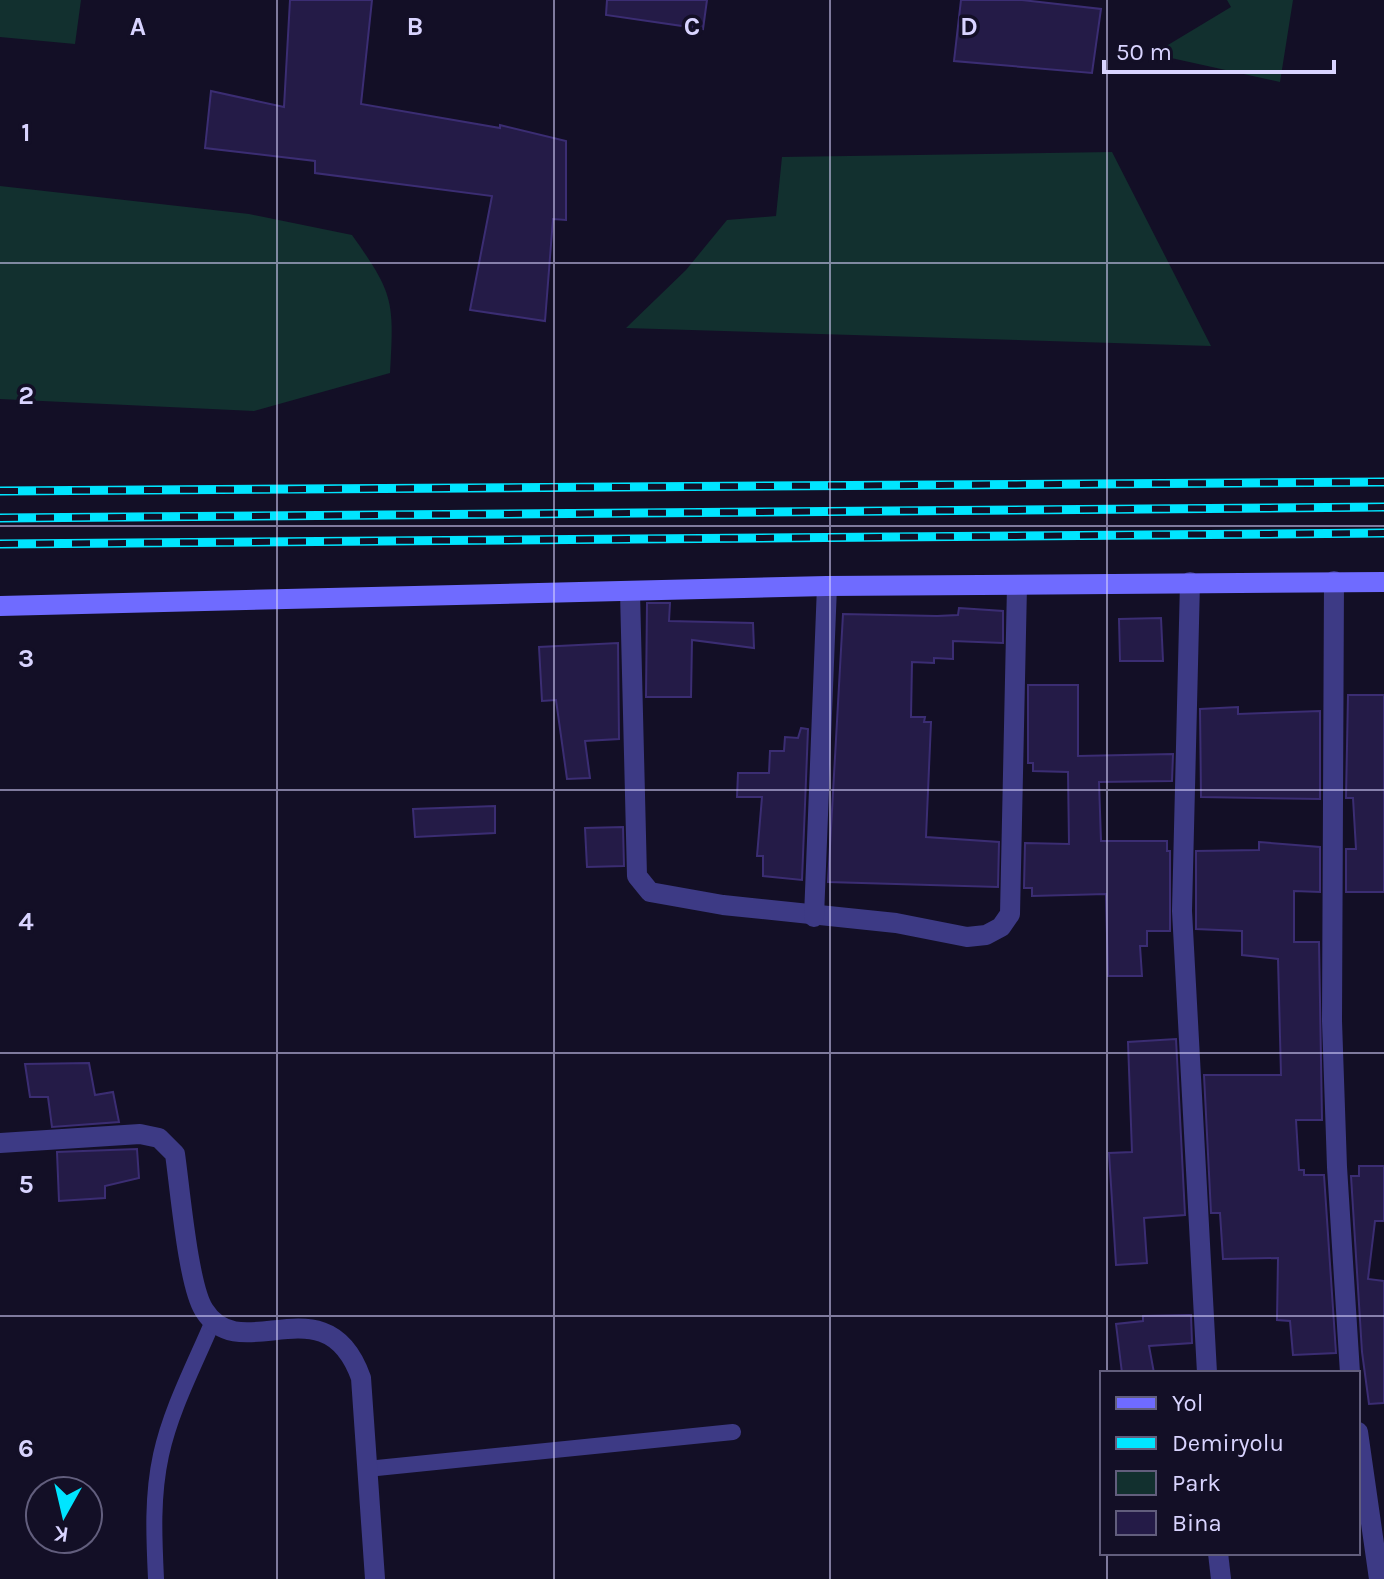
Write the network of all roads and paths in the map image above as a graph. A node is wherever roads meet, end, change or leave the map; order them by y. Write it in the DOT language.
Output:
graph roads {
  1 [pos="1334,581"];
  2 [pos="1190,582"];
  3 [pos="1384,582"];
  4 [pos="827,586"];
  5 [pos="1017,586"];
  6 [pos="630,592"];
  7 [pos="0,606"];
  8 [pos="814,917"];
  9 [pos="0,1143"];
  10 [pos="213,1321"];
  11 [pos="1207,1371"];
  12 [pos="1350,1371"];
  13 [pos="733,1432"];
  14 [pos="1360,1462"];
  15 [pos="367,1469"];
  16 [pos="1366,1550"];
  17 [pos="1218,1555"];
  18 [pos="156,1579"];
  19 [pos="375,1579"];
  20 [pos="1221,1579"];
  21 [pos="1379,1579"];
  1 -- 2 [label="street"];
  1 -- 3 [label="street"];
  1 -- 12 [label="street"];
  2 -- 5 [label="street"];
  2 -- 11 [label="street"];
  4 -- 5 [label="street"];
  4 -- 6 [label="street"];
  4 -- 8 [label="street"];
  5 -- 8 [label="street"];
  6 -- 7 [label="street"];
  6 -- 8 [label="street"];
  9 -- 10 [label="street"];
  10 -- 15 [label="street"];
  10 -- 18 [label="lane"];
  13 -- 15 [label="lane"];
  14 -- 16 [label="street"];
  15 -- 19 [label="street"];
  16 -- 21 [label="street"];
  17 -- 20 [label="street"];
}
